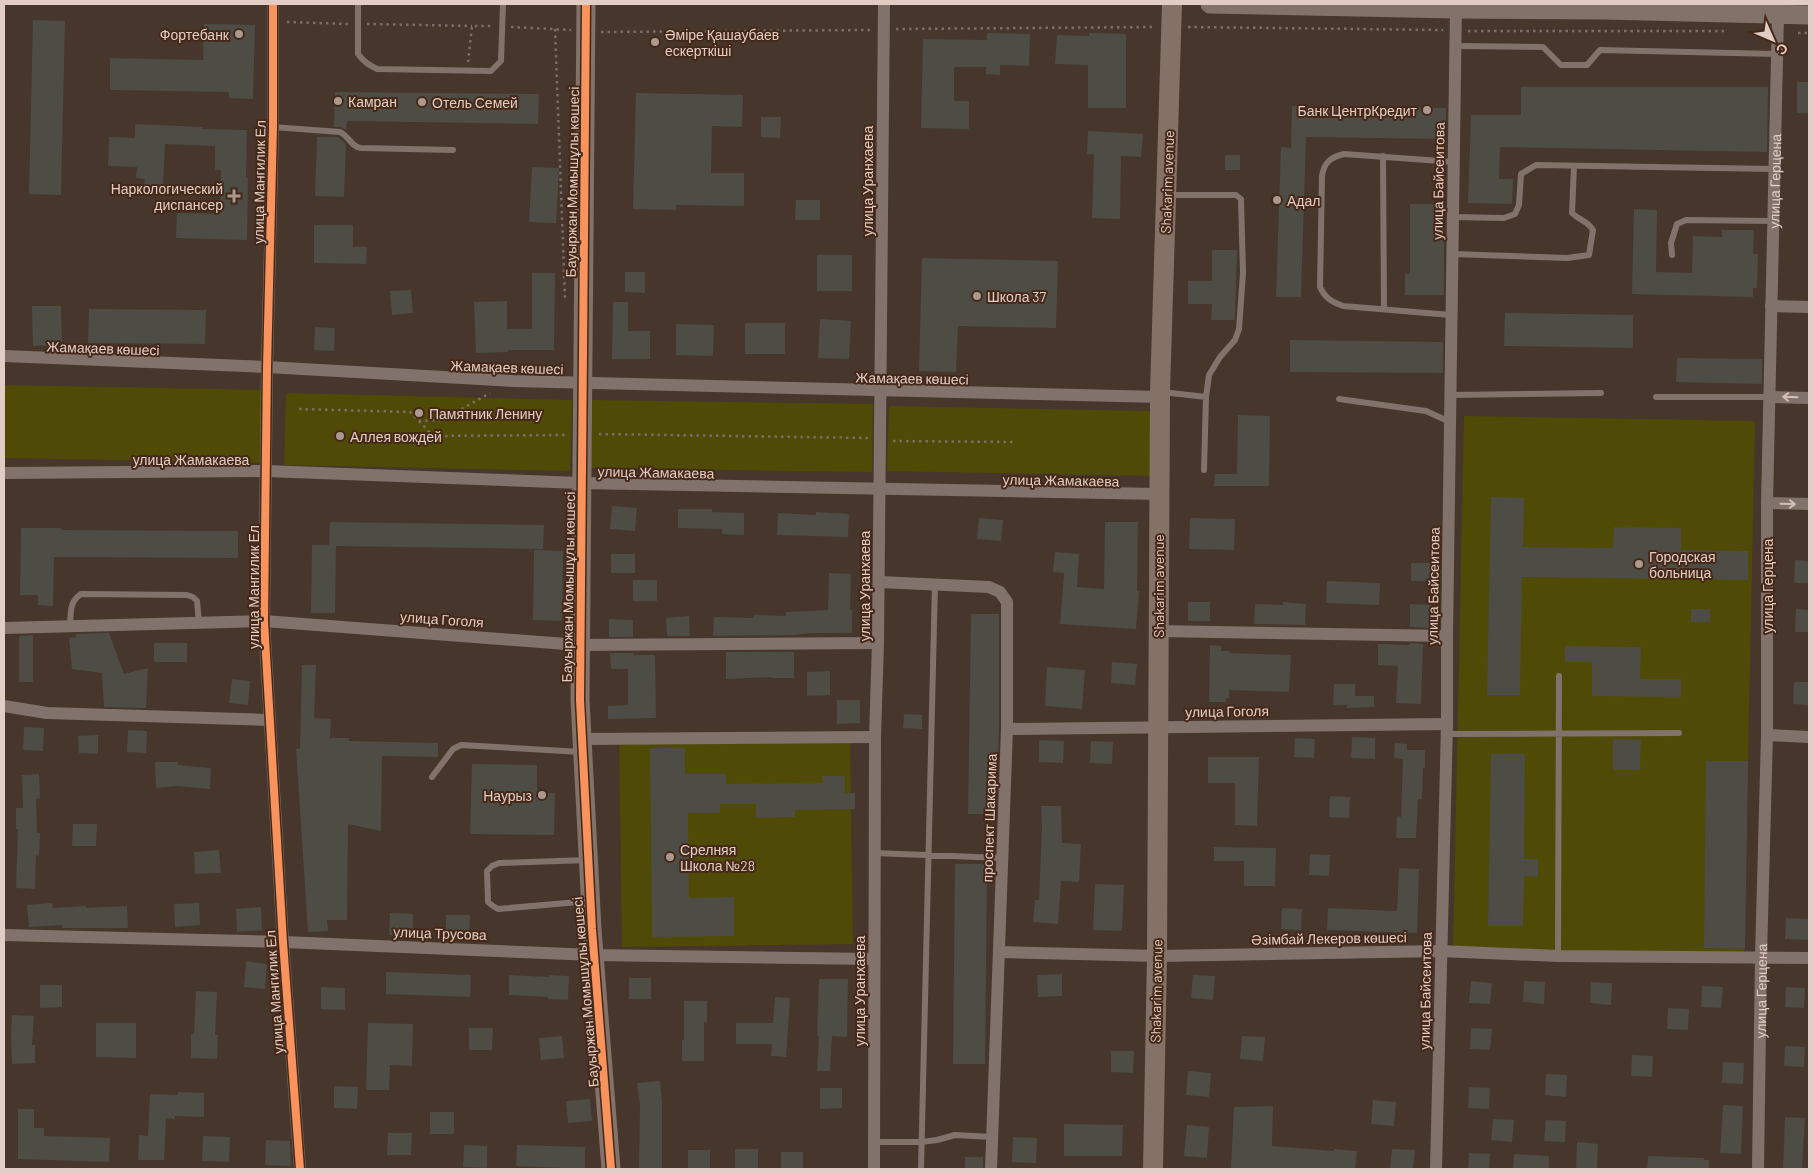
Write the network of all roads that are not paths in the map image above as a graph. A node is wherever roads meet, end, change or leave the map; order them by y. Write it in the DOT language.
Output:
graph roads {
  1 [pos="273,4"];
  2 [pos="358,4"];
  3 [pos="504,4"];
  4 [pos="586,4"];
  5 [pos="884,4"];
  6 [pos="1172,4"];
  7 [pos="1210,4"];
  8 [pos="1456,7"];
  9 [pos="1604,7"];
  10 [pos="1809,15"];
  11 [pos="1778,16"];
  12 [pos="1456,46"];
  13 [pos="1776,54"];
  14 [pos="273,127"];
  15 [pos="453,150"];
  16 [pos="1383,156"];
  17 [pos="1454,162"];
  18 [pos="1574,166"];
  19 [pos="1774,168"];
  20 [pos="1166,195"];
  21 [pos="1453,217"];
  22 [pos="1773,221"];
  23 [pos="1452,254"];
  24 [pos="1672,255"];
  25 [pos="1772,306"];
  26 [pos="1809,307"];
  27 [pos="1384,309"];
  28 [pos="1451,315"];
  29 [pos="4,356"];
  30 [pos="267,367"];
  31 [pos="582,383"];
  32 [pos="880,390"];
  33 [pos="1601,393"];
  34 [pos="1160,394"];
  35 [pos="1450,395"];
  36 [pos="1206,397"];
  37 [pos="1656,397"];
  38 [pos="1770,397"];
  39 [pos="1809,398"];
  40 [pos="1339,399"];
  41 [pos="1450,422"];
  42 [pos="1204,470"];
  43 [pos="266,471"];
  44 [pos="4,473"];
  45 [pos="581,483"];
  46 [pos="879,489"];
  47 [pos="1158,494"];
  48 [pos="1767,503"];
  49 [pos="1809,504"];
  50 [pos="879,582"];
  51 [pos="935,583"];
  52 [pos="264,621"];
  53 [pos="199,623"];
  54 [pos="70,626"];
  55 [pos="4,628"];
  56 [pos="1158,632"];
  57 [pos="1447,636"];
  58 [pos="878,643"];
  59 [pos="579,645"];
  60 [pos="1559,676"];
  61 [pos="4,706"];
  62 [pos="269,720"];
  63 [pos="1158,727"];
  64 [pos="1007,729"];
  65 [pos="1447,729"];
  66 [pos="1679,733"];
  67 [pos="1559,734"];
  68 [pos="1767,735"];
  69 [pos="875,737"];
  70 [pos="1809,737"];
  71 [pos="582,745"];
  72 [pos="432,777"];
  73 [pos="874,853"];
  74 [pos="929,856"];
  75 [pos="1003,858"];
  76 [pos="588,860"];
  77 [pos="590,901"];
  78 [pos="4,934"];
  79 [pos="283,942"];
  80 [pos="1440,951"];
  81 [pos="1000,952"];
  82 [pos="594,955"];
  83 [pos="1157,956"];
  84 [pos="1558,956"];
  85 [pos="1761,956"];
  86 [pos="874,958"];
  87 [pos="1809,958"];
  88 [pos="992,1137"];
  89 [pos="875,1142"];
  90 [pos="921,1142"];
  91 [pos="300,1169"];
  92 [pos="611,1169"];
  93 [pos="874,1169"];
  94 [pos="921,1169"];
  95 [pos="991,1169"];
  96 [pos="1153,1169"];
  97 [pos="1436,1169"];
  98 [pos="1758,1169"];
  1 -- 14 [label="street, улица Мангилик Ел"];
  2 -- 3 [label="lane"];
  4 -- 31 [label="street, Бауыржан Момышұлы көшесі"];
  5 -- 32 [label="street, улица Уранхаева"];
  6 -- 20 [label="main road, Shakarim avenue"];
  7 -- 8 [label="street"];
  8 -- 9 [label="street"];
  8 -- 12 [label="street, улица Байсеитова"];
  9 -- 11 [label="street"];
  10 -- 11 [label="street"];
  11 -- 13 [label="street, улица Герцена"];
  12 -- 13 [label="lane"];
  12 -- 17 [label="street, улица Байсеитова"];
  13 -- 19 [label="street, улица Герцена"];
  14 -- 15 [label="lane"];
  14 -- 30 [label="street, улица Мангилик Ел"];
  16 -- 17 [label="lane"];
  16 -- 27 [label="lane"];
  16 -- 27 [label="lane"];
  17 -- 21 [label="street, улица Байсеитова"];
  18 -- 19 [label="lane"];
  18 -- 21 [label="lane"];
  18 -- 23 [label="lane"];
  19 -- 22 [label="street, улица Герцена"];
  20 -- 34 [label="main road, Shakarim avenue"];
  20 -- 36 [label="lane"];
  21 -- 23 [label="street, улица Байсеитова"];
  22 -- 24 [label="lane"];
  22 -- 25 [label="street, улица Герцена"];
  23 -- 28 [label="street, улица Байсеитова"];
  25 -- 26 [label="street"];
  25 -- 38 [label="street, улица Герцена"];
  27 -- 28 [label="lane"];
  28 -- 35 [label="street, улица Байсеитова"];
  29 -- 30 [label="street, Жамақаев көшесі"];
  30 -- 31 [label="street, Жамақаев көшесі"];
  30 -- 43 [label="street, улица Мангилик Ел"];
  31 -- 32 [label="street, Жамақаев көшесі"];
  31 -- 45 [label="street, Бауыржан Момышұлы көшесі"];
  32 -- 34 [label="street, Жамақаев көшесі"];
  32 -- 46 [label="street, улица Уранхаева"];
  33 -- 35 [label="lane"];
  34 -- 36 [label="lane"];
  34 -- 47 [label="main road, Shakarim avenue"];
  35 -- 41 [label="street, улица Байсеитова"];
  36 -- 42 [label="lane"];
  37 -- 38 [label="lane"];
  39 -- 38 [label="street, one-way"];
  38 -- 48 [label="street, улица Герцена"];
  40 -- 41 [label="lane"];
  41 -- 57 [label="street, улица Байсеитова"];
  43 -- 44 [label="street, улица Жамакаева"];
  43 -- 45 [label="street, улица Жамакаева"];
  43 -- 52 [label="street, улица Мангилик Ел"];
  45 -- 46 [label="street, улица Жамакаева"];
  45 -- 59 [label="street, Бауыржан Момышұлы көшесі"];
  46 -- 47 [label="street, улица Жамакаева"];
  46 -- 50 [label="street, улица Уранхаева"];
  47 -- 56 [label="main road, Shakarim avenue"];
  48 -- 49 [label="street, one-way"];
  48 -- 68 [label="street, улица Герцена"];
  50 -- 51 [label="street, проспект Шакарима"];
  50 -- 58 [label="street, улица Уранхаева"];
  51 -- 64 [label="street, проспект Шакарима"];
  51 -- 74 [label="lane"];
  52 -- 53 [label="street, улица Гоголя"];
  52 -- 59 [label="street, улица Гоголя"];
  52 -- 62 [label="street, улица Мангилик Ел"];
  53 -- 54 [label="street, улица Гоголя"];
  53 -- 54 [label="lane"];
  54 -- 55 [label="street, улица Гоголя"];
  56 -- 57 [label="street"];
  56 -- 63 [label="main road, Shakarim avenue"];
  57 -- 65 [label="street, улица Байсеитова"];
  58 -- 59 [label="street, улица Гоголя"];
  58 -- 69 [label="street, улица Уранхаева"];
  59 -- 71 [label="street, Бауыржан Момышұлы көшесі"];
  60 -- 67 [label="lane"];
  61 -- 62 [label="street"];
  62 -- 79 [label="street, улица Мангилик Ел"];
  63 -- 64 [label="street, улица Гоголя"];
  63 -- 65 [label="street, улица Гоголя"];
  63 -- 83 [label="main road, Shakarim avenue"];
  64 -- 75 [label="street, проспект Шакарима"];
  65 -- 67 [label="lane"];
  65 -- 80 [label="street, улица Байсеитова"];
  66 -- 67 [label="lane"];
  67 -- 84 [label="lane"];
  68 -- 70 [label="street"];
  68 -- 85 [label="street, улица Герцена"];
  69 -- 71 [label="street"];
  69 -- 73 [label="street, улица Уранхаева"];
  71 -- 72 [label="lane"];
  71 -- 76 [label="street, Бауыржан Момышұлы көшесі"];
  73 -- 74 [label="lane"];
  73 -- 86 [label="street, улица Уранхаева"];
  74 -- 75 [label="lane"];
  74 -- 90 [label="lane"];
  75 -- 81 [label="street, проспект Шакарима"];
  76 -- 77 [label="street, Бауыржан Момышұлы көшесі"];
  76 -- 77 [label="lane"];
  77 -- 82 [label="street, Бауыржан Момышұлы көшесі"];
  78 -- 79 [label="street, улица Трусова"];
  79 -- 82 [label="street, улица Трусова"];
  79 -- 91 [label="street, улица Мангилик Ел"];
  80 -- 83 [label="street, Әзімбай Лекеров көшесі"];
  80 -- 84 [label="street, Әзімбай Лекеров көшесі"];
  80 -- 97 [label="street, улица Байсеитова"];
  81 -- 83 [label="street, Әзімбай Лекеров көшесі"];
  81 -- 88 [label="street, проспект Шакарима"];
  82 -- 86 [label="street, улица Трусова"];
  82 -- 92 [label="street, Бауыржан Момышұлы көшесі"];
  83 -- 96 [label="main road, Shakarim avenue"];
  84 -- 85 [label="street, Әзімбай Лекеров көшесі"];
  85 -- 87 [label="street, Әзімбай Лекеров көшесі"];
  85 -- 98 [label="street, улица Герцена"];
  86 -- 89 [label="street, улица Уранхаева"];
  88 -- 90 [label="lane"];
  88 -- 95 [label="street, проспект Шакарима"];
  89 -- 90 [label="lane"];
  89 -- 93 [label="street, улица Уранхаева"];
  90 -- 94 [label="lane"];
}
